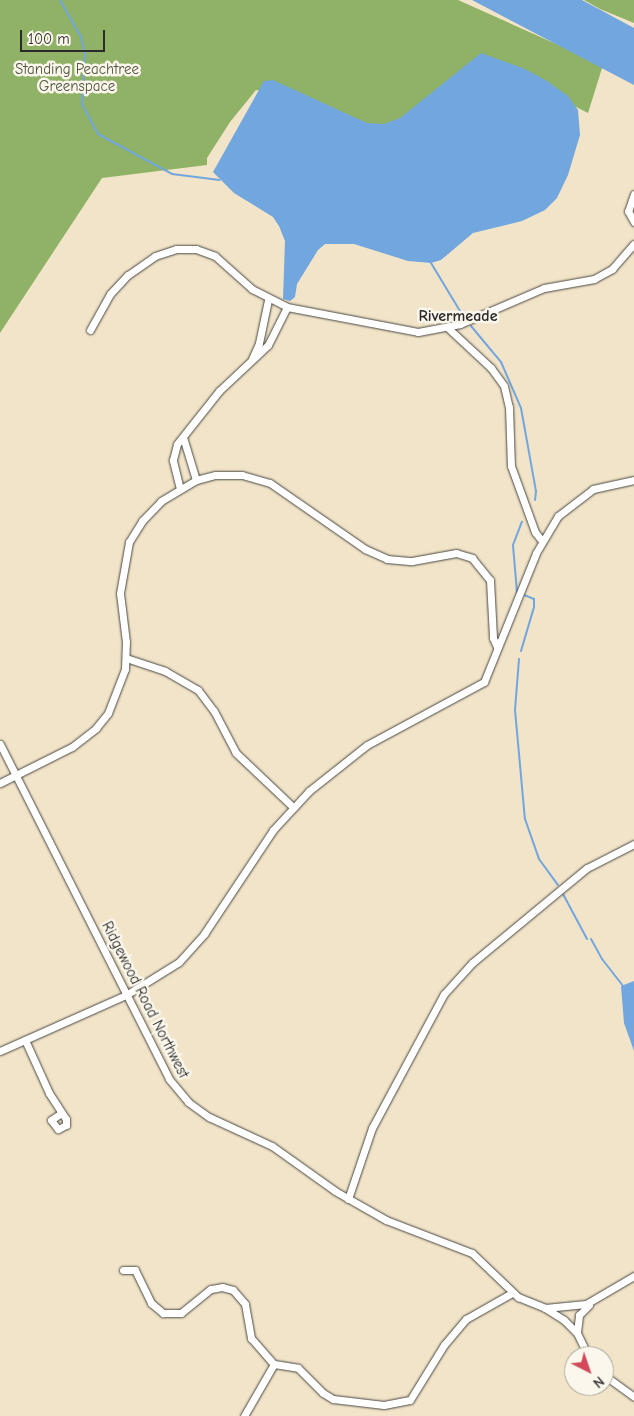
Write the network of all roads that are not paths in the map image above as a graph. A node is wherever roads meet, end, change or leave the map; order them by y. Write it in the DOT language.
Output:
graph roads {
  1 [pos="634,194"];
  2 [pos="634,222"];
  3 [pos="634,244"];
  4 [pos="268,300"];
  5 [pos="287,307"];
  6 [pos="448,328"];
  7 [pos="90,330"];
  8 [pos="252,359"];
  9 [pos="183,437"];
  10 [pos="196,480"];
  11 [pos="634,480"];
  12 [pos="180,489"];
  13 [pos="542,541"];
  14 [pos="497,647"];
  15 [pos="126,658"];
  16 [pos="0,744"];
  17 [pos="16,775"];
  18 [pos="0,783"];
  19 [pos="293,807"];
  20 [pos="634,844"];
  21 [pos="126,995"];
  22 [pos="25,1040"];
  23 [pos="0,1051"];
  24 [pos="60,1114"];
  25 [pos="348,1199"];
  26 [pos="123,1270"];
  27 [pos="634,1276"];
  28 [pos="512,1293"];
  29 [pos="595,1300"];
  30 [pos="545,1308"];
  31 [pos="577,1333"];
  32 [pos="583,1346"];
  33 [pos="274,1364"];
  34 [pos="614,1382"];
  35 [pos="634,1397"];
  36 [pos="244,1416"];
  1 -- 2 [label="street"];
  3 -- 6 [label="street"];
  4 -- 5 [label="street"];
  4 -- 7 [label="street"];
  4 -- 8 [label="street"];
  5 -- 6 [label="street"];
  5 -- 8 [label="street"];
  6 -- 13 [label="street"];
  8 -- 9 [label="street"];
  9 -- 10 [label="street"];
  9 -- 12 [label="street"];
  10 -- 12 [label="street"];
  10 -- 14 [label="street"];
  11 -- 13 [label="street"];
  12 -- 15 [label="street"];
  13 -- 14 [label="street"];
  14 -- 19 [label="street"];
  15 -- 17 [label="street"];
  15 -- 19 [label="street"];
  16 -- 17 [label="street, Ridgewood Road Northwest"];
  17 -- 18 [label="street"];
  17 -- 21 [label="street, Ridgewood Road Northwest"];
  19 -- 21 [label="street"];
  20 -- 25 [label="street"];
  21 -- 22 [label="street"];
  21 -- 25 [label="street, Ridgewood Road Northwest"];
  22 -- 23 [label="street"];
  22 -- 24 [label="street"];
  25 -- 28 [label="street, Ridgewood Road Northwest"];
  26 -- 33 [label="street"];
  27 -- 29 [label="street"];
  28 -- 30 [label="street, Ridgewood Road Northwest"];
  28 -- 33 [label="street"];
  29 -- 30 [label="street"];
  29 -- 31 [label="street"];
  30 -- 31 [label="street, Ridgewood Road Northwest"];
  31 -- 32 [label="street, Ridgewood Road Northwest"];
  33 -- 36 [label="street"];
  34 -- 35 [label="street"];
}
